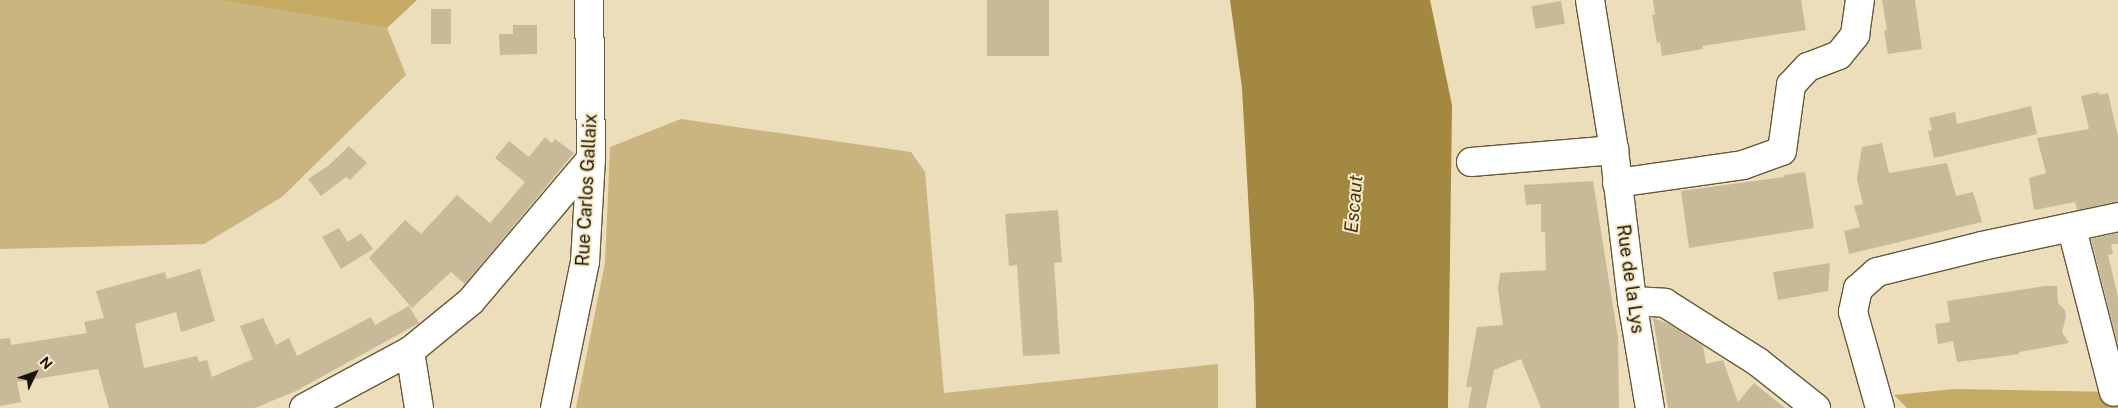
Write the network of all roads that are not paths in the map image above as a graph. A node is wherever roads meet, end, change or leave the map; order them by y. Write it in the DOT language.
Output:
graph roads {
  1 [pos="589,0"];
  2 [pos="1590,0"];
  3 [pos="1860,0"];
  4 [pos="1614,150"];
  5 [pos="592,160"];
  6 [pos="1471,162"];
  7 [pos="1617,183"];
  8 [pos="2118,217"];
  9 [pos="2072,229"];
  10 [pos="1632,302"];
  11 [pos="410,351"];
  12 [pos="2114,392"];
  13 [pos="304,408"];
  14 [pos="419,408"];
  15 [pos="555,408"];
  16 [pos="1650,408"];
  17 [pos="1816,408"];
  18 [pos="1880,408"];
  1 -- 5 [label="street, Rue Carlos Gallaix"];
  2 -- 4 [label="street, Rue de la Lys"];
  3 -- 7 [label="street"];
  4 -- 6 [label="street"];
  4 -- 7 [label="street, Rue de la Lys"];
  5 -- 11 [label="street"];
  5 -- 15 [label="street, Rue Carlos Gallaix"];
  7 -- 10 [label="street, Rue de la Lys"];
  8 -- 9 [label="street"];
  9 -- 12 [label="street"];
  9 -- 18 [label="street"];
  10 -- 16 [label="street, Rue de la Lys"];
  10 -- 17 [label="street"];
  11 -- 13 [label="street"];
  11 -- 14 [label="street"];
}
